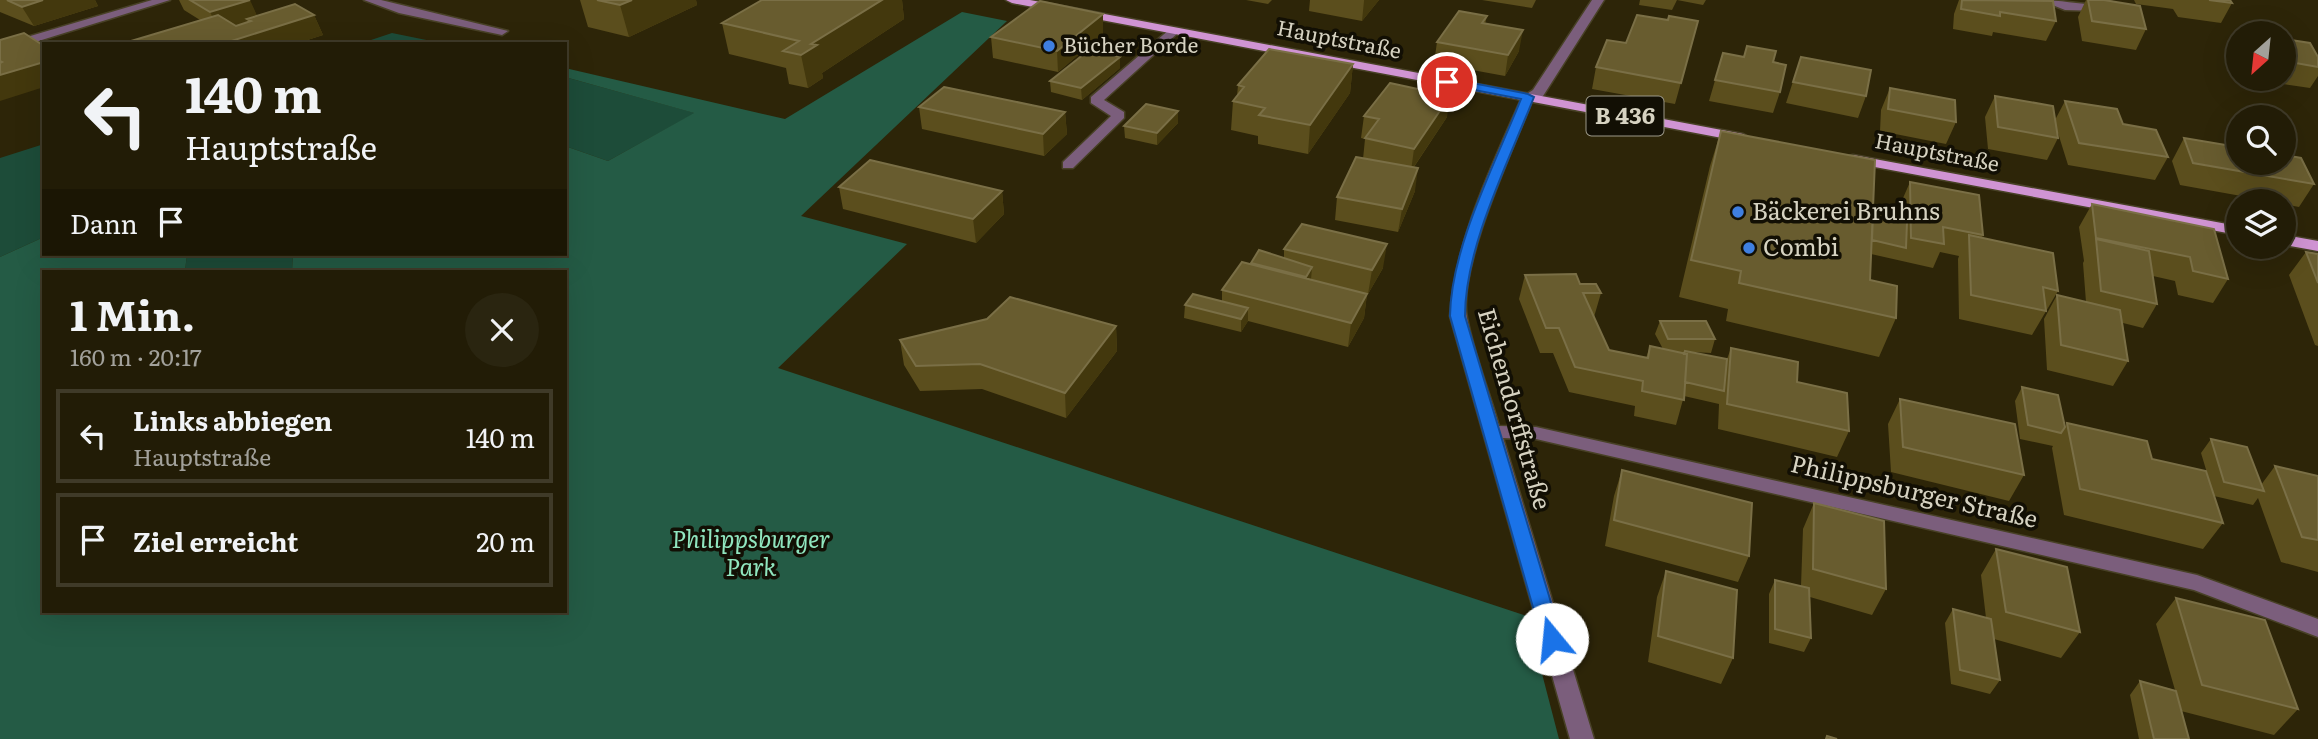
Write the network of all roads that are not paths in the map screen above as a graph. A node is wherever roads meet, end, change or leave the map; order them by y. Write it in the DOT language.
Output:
graph roads {
  1 [pos="164,0"];
  2 [pos="370,0"];
  3 [pos="1012,0"];
  4 [pos="1598,0"];
  5 [pos="2046,0"];
  6 [pos="2104,0"];
  7 [pos="502,31"];
  8 [pos="1174,31"];
  9 [pos="0,49"];
  10 [pos="1528,97"];
  11 [pos="1760,142"];
  12 [pos="1840,157"];
  13 [pos="1068,165"];
  14 [pos="2226,229"];
  15 [pos="2296,242"];
  16 [pos="2318,246"];
  17 [pos="1492,432"];
  18 [pos="2318,628"];
  19 [pos="1582,739"];
  1 -- 9 [label="street"];
  2 -- 7 [label="street"];
  3 -- 8 [label="main road, Hauptstraße / B 436"];
  4 -- 10 [label="street"];
  5 -- 6 [label="street"];
  8 -- 10 [label="main road, Hauptstraße / B 436"];
  8 -- 13 [label="street"];
  10 -- 11 [label="main road, Hauptstraße / B 436"];
  10 -- 17 [label="street, Eichendorffstraße"];
  12 -- 14 [label="main road, Hauptstraße"];
  15 -- 16 [label="main road"];
  17 -- 18 [label="street, Philippsburger Straße"];
  17 -- 19 [label="street, Eichendorffstraße"];
}
